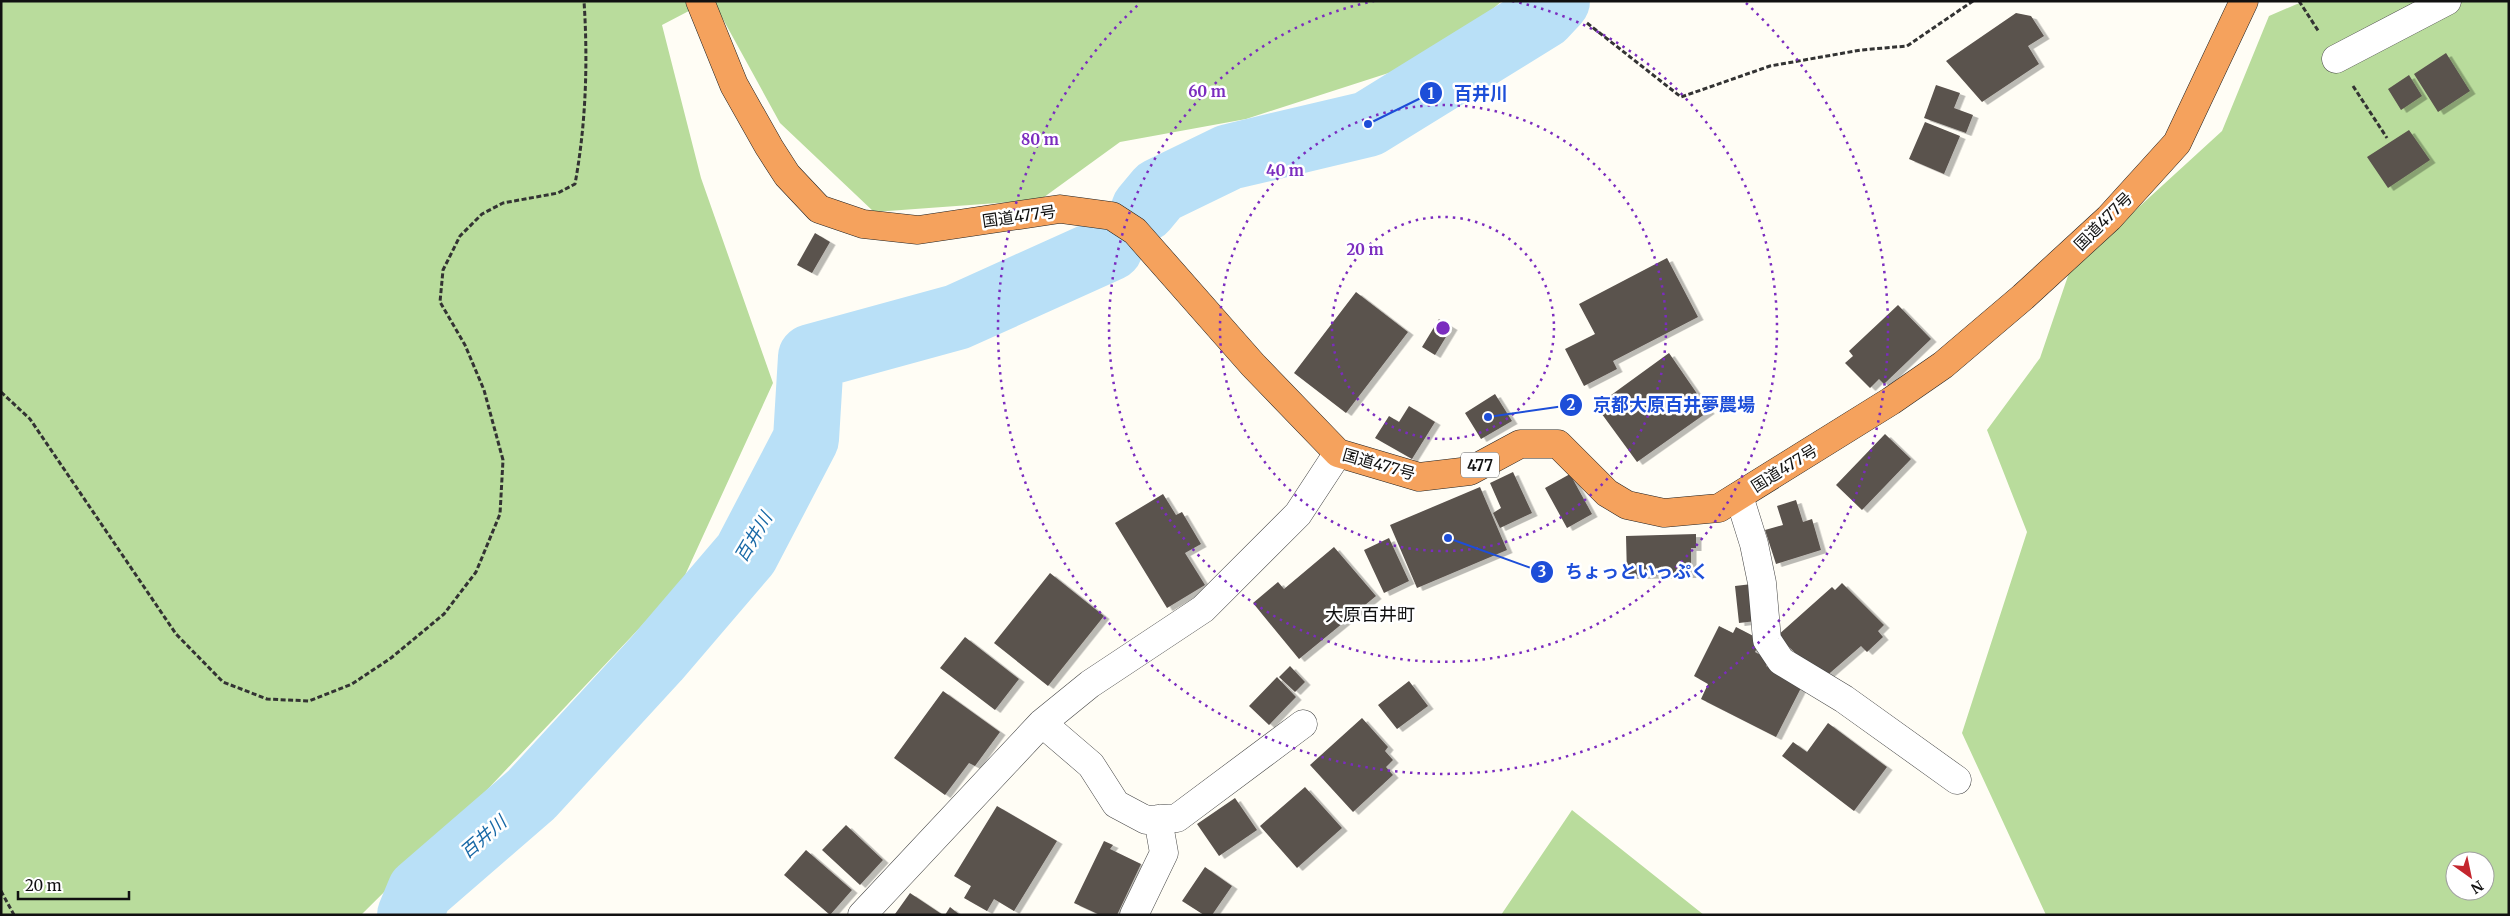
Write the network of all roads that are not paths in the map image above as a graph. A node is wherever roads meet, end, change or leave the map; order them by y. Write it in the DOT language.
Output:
graph roads {
  1 [pos="700,1"];
  2 [pos="2244,1"];
  3 [pos="2447,1"];
  4 [pos="2336,59"];
  5 [pos="1338,453"];
  6 [pos="1739,496"];
  7 [pos="1042,723"];
  8 [pos="1303,724"];
  9 [pos="1957,780"];
  10 [pos="1158,819"];
  11 [pos="862,915"];
  12 [pos="1134,915"];
  1 -- 5 [label="highway, 国道477号 / 477"];
  2 -- 6 [label="highway, 国道477号 / 477"];
  3 -- 4 [label="street"];
  5 -- 6 [label="highway, 国道477号 / 477"];
  5 -- 7 [label="street"];
  6 -- 9 [label="street"];
  7 -- 10 [label="street"];
  7 -- 11 [label="street"];
  8 -- 10 [label="street"];
  10 -- 12 [label="street"];
}
